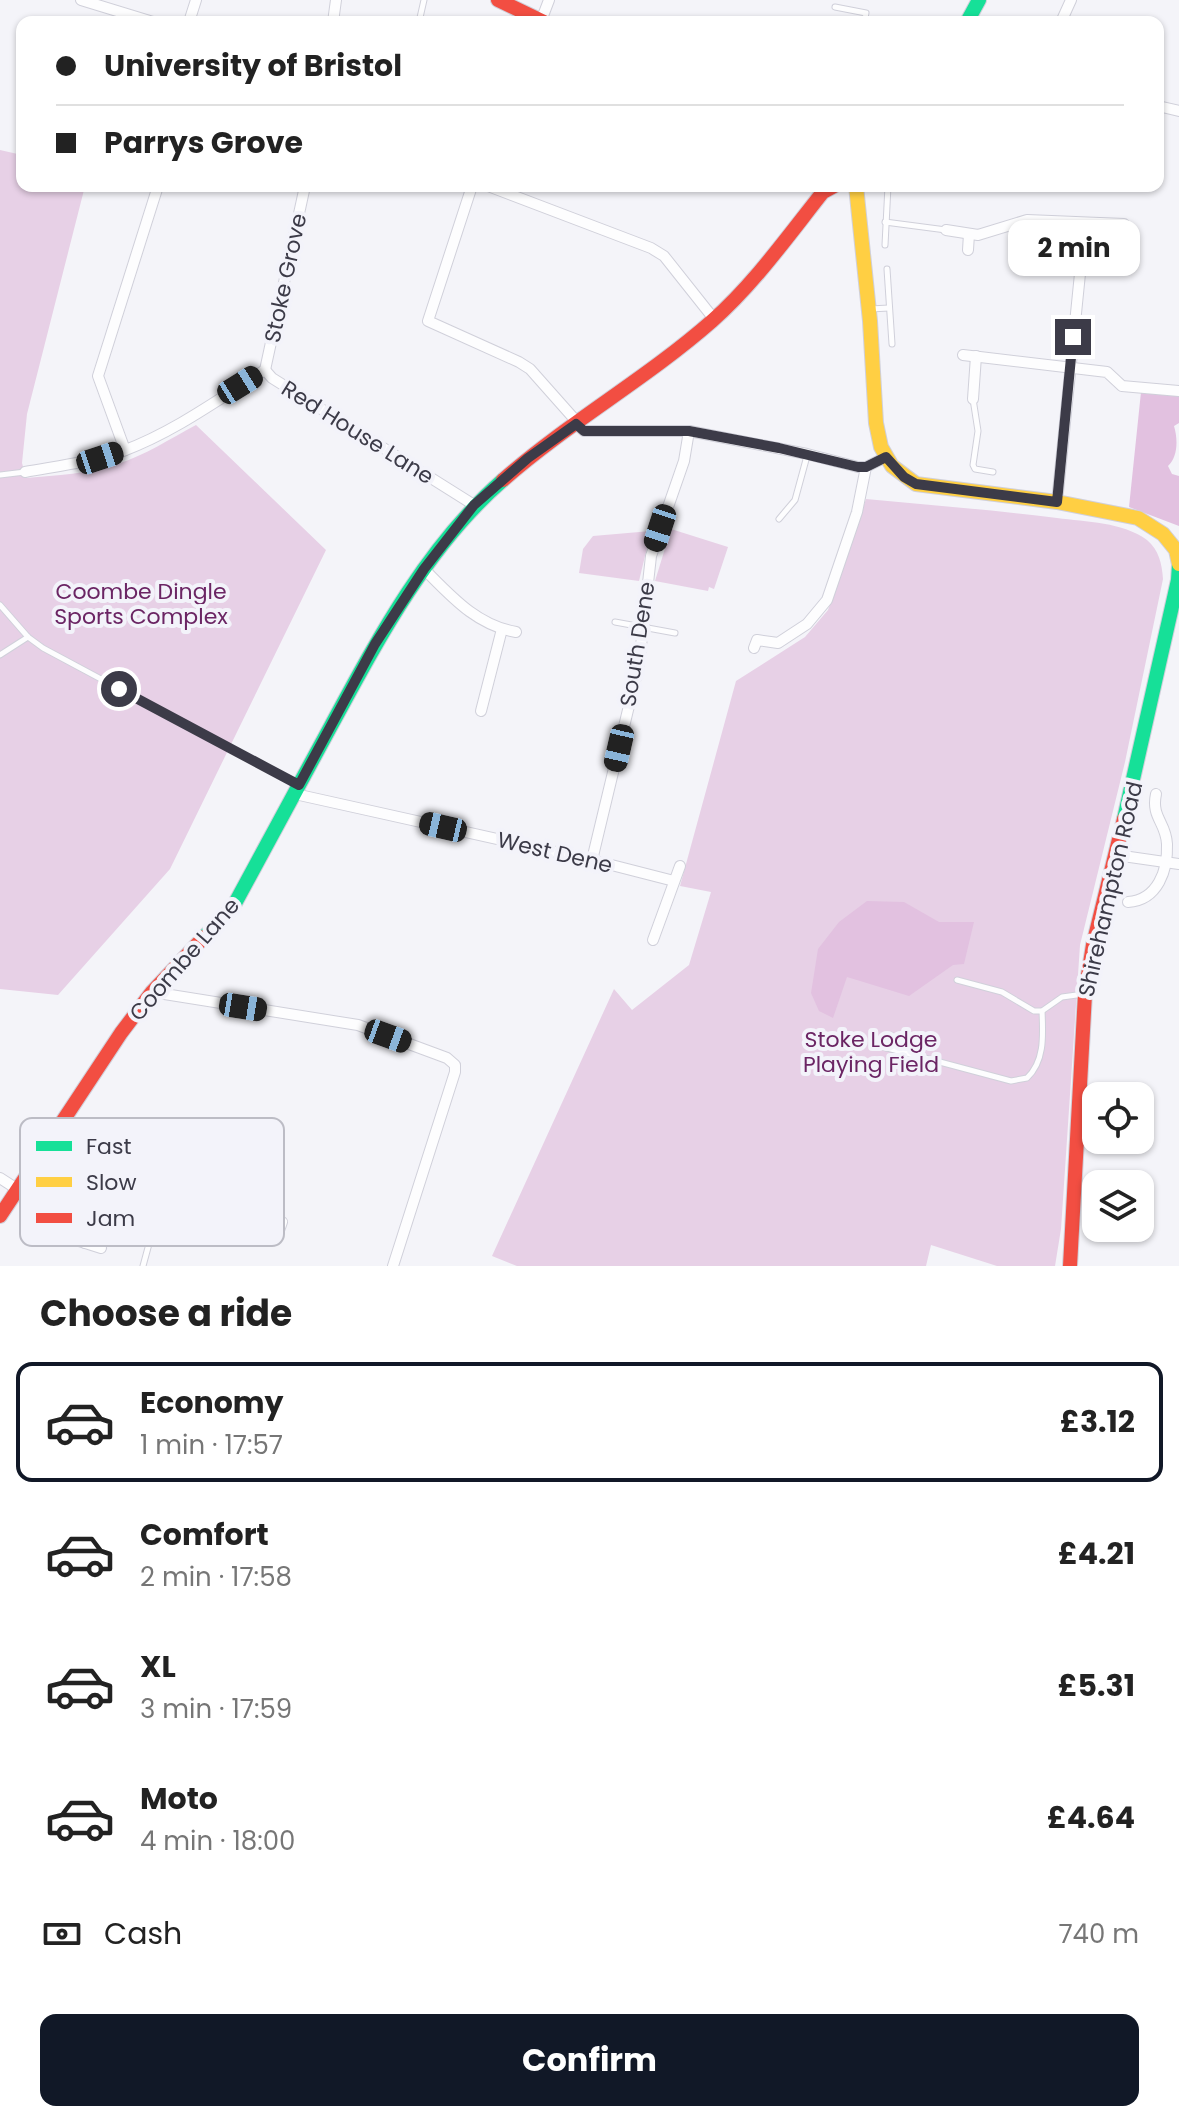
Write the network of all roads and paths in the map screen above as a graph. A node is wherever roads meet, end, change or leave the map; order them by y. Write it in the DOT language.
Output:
graph roads {
  1 [pos="81,0"];
  2 [pos="498,0"];
  3 [pos="835,7"];
  4 [pos="123,16"];
  5 [pos="532,16"];
  6 [pos="865,16"];
  7 [pos="156,192"];
  8 [pos="304,192"];
  9 [pos="470,192"];
  10 [pos="504,192"];
  11 [pos="823,192"];
  12 [pos="856,192"];
  13 [pos="888,192"];
  14 [pos="885,222"];
  15 [pos="1085,224"];
  16 [pos="1124,224"];
  17 [pos="946,230"];
  18 [pos="969,234"];
  19 [pos="885,245"];
  20 [pos="968,250"];
  21 [pos="887,269"];
  22 [pos="889,308"];
  23 [pos="869,309"];
  24 [pos="714,319"];
  25 [pos="892,344"];
  26 [pos="963,355"];
  27 [pos="976,356"];
  28 [pos="1070,366"];
  29 [pos="265,370"];
  30 [pos="1179,391"];
  31 [pos="973,399"];
  32 [pos="576,423"];
  33 [pos="689,431"];
  34 [pos="125,450"];
  35 [pos="807,454"];
  36 [pos="886,457"];
  37 [pos="866,467"];
  38 [pos="25,472"];
  39 [pos="993,472"];
  40 [pos="0,475"];
  41 [pos="1057,502"];
  42 [pos="474,505"];
  43 [pos="779,519"];
  44 [pos="1178,557"];
  45 [pos="424,569"];
  46 [pos="0,605"];
  47 [pos="615,622"];
  48 [pos="643,627"];
  49 [pos="502,629"];
  50 [pos="516,632"];
  51 [pos="675,633"];
  52 [pos="28,637"];
  53 [pos="754,648"];
  54 [pos="0,655"];
  55 [pos="472,691"];
  56 [pos="485,694"];
  57 [pos="481,711"];
  58 [pos="297,790"];
  59 [pos="1156,794"];
  60 [pos="1116,855"];
  61 [pos="592,860"];
  62 [pos="1164,862"];
  63 [pos="1179,864"];
  64 [pos="680,866"];
  65 [pos="674,881"];
  66 [pos="1128,902"];
  67 [pos="653,940"];
  68 [pos="957,980"];
  69 [pos="152,992"];
  70 [pos="1085,994"];
  71 [pos="1042,1011"];
  72 [pos="891,1035"];
  73 [pos="876,1045"];
  74 [pos="886,1048"];
  75 [pos="65,1118"];
  76 [pos="0,1178"];
  77 [pos="20,1185"];
  78 [pos="17,1189"];
  79 [pos="0,1216"];
  80 [pos="95,1246"];
  81 [pos="149,1246"];
  82 [pos="101,1248"];
  83 [pos="143,1266"];
  84 [pos="393,1266"];
  85 [pos="1070,1266"];
  1 -- 4 [label="street"];
  2 -- 5 [label="street"];
  3 -- 6 [label="lane"];
  7 -- 34 [label="street"];
  8 -- 29 [label="street, Stoke Grove"];
  9 -- 32 [label="street"];
  10 -- 24 [label="street"];
  11 -- 24 [label="street, Coombe Lane"];
  12 -- 23 [label="street"];
  13 -- 14 [label="lane"];
  14 -- 17 [label="lane"];
  14 -- 19 [label="lane"];
  15 -- 16 [label="street"];
  15 -- 18 [label="street"];
  15 -- 28 [label="street"];
  17 -- 18 [label="street"];
  18 -- 20 [label="street"];
  21 -- 22 [label="lane"];
  22 -- 23 [label="lane"];
  22 -- 25 [label="lane"];
  23 -- 36 [label="street"];
  24 -- 32 [label="street, Coombe Lane"];
  26 -- 27 [label="street"];
  27 -- 28 [label="street"];
  27 -- 31 [label="street"];
  28 -- 30 [label="street"];
  28 -- 41 [label="street"];
  29 -- 34 [label="street, Red House Lane"];
  29 -- 42 [label="street, Red House Lane"];
  31 -- 39 [label="lane"];
  32 -- 33 [label="street"];
  32 -- 42 [label="street, Coombe Lane"];
  33 -- 35 [label="street"];
  33 -- 48 [label="street, South Dene"];
  34 -- 38 [label="street, Red House Lane"];
  35 -- 37 [label="street"];
  35 -- 43 [label="lane"];
  36 -- 37 [label="street"];
  36 -- 41 [label="street"];
  37 -- 53 [label="street"];
  38 -- 40 [label="lane"];
  41 -- 44 [label="street"];
  42 -- 45 [label="street, Coombe Lane"];
  44 -- 60 [label="street, Shirehampton Road"];
  45 -- 49 [label="street"];
  45 -- 58 [label="street, Coombe Lane"];
  46 -- 52 [label="lane"];
  47 -- 48 [label="lane"];
  48 -- 51 [label="lane"];
  48 -- 61 [label="street, South Dene"];
  49 -- 50 [label="street"];
  49 -- 56 [label="street"];
  52 -- 54 [label="lane"];
  52 -- 58 [label="lane"];
  55 -- 56 [label="street"];
  56 -- 57 [label="street"];
  58 -- 61 [label="street, West Dene"];
  58 -- 69 [label="street, Coombe Lane"];
  59 -- 62 [label="street"];
  60 -- 62 [label="street"];
  60 -- 70 [label="street, Shirehampton Road"];
  61 -- 65 [label="street, West Dene"];
  62 -- 63 [label="street"];
  62 -- 66 [label="street"];
  64 -- 65 [label="street"];
  65 -- 67 [label="street"];
  68 -- 71 [label="lane"];
  69 -- 75 [label="street, Coombe Lane"];
  69 -- 84 [label="street"];
  70 -- 71 [label="lane"];
  70 -- 85 [label="street, Shirehampton Road"];
  71 -- 74 [label="lane"];
  72 -- 74 [label="lane"];
  73 -- 74 [label="lane"];
  76 -- 78 [label="street"];
  77 -- 78 [label="street, Coombe Lane"];
  78 -- 79 [label="street, Coombe Lane"];
  80 -- 82 [label="street"];
  81 -- 83 [label="lane"];
}
